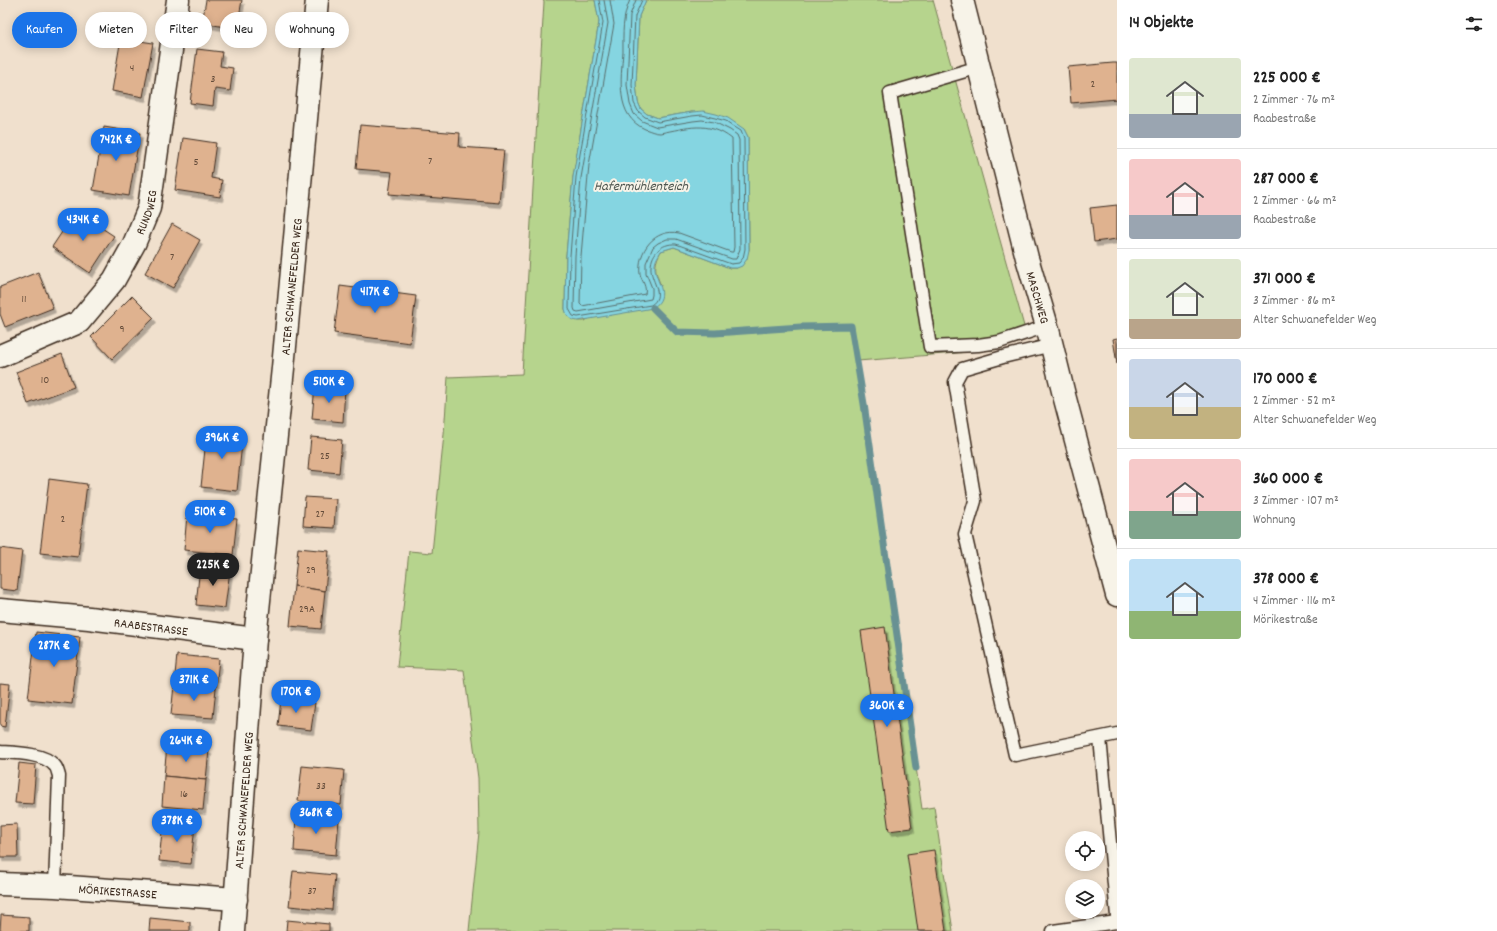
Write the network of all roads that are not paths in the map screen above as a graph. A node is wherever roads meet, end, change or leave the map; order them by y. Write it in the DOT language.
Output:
graph roads {
  1 [pos="178,0"];
  2 [pos="316,0"];
  3 [pos="966,1"];
  4 [pos="979,67"];
  5 [pos="1049,335"];
  6 [pos="0,356"];
  7 [pos="1116,591"];
  8 [pos="0,610"];
  9 [pos="255,639"];
  10 [pos="1117,734"];
  11 [pos="1100,738"];
  12 [pos="0,752"];
  13 [pos="0,884"];
  14 [pos="55,886"];
  15 [pos="236,899"];
  16 [pos="1117,916"];
  17 [pos="1117,922"];
  18 [pos="232,931"];
  19 [pos="1053,931"];
  1 -- 6 [label="street, RUNDWEG"];
  2 -- 9 [label="street, ALTER SCHWANEFELDER WEG"];
  3 -- 4 [label="street, MASCHWEG"];
  4 -- 5 [label="street, MASCHWEG"];
  4 -- 5 [label="lane"];
  5 -- 7 [label="street, MASCHWEG"];
  5 -- 11 [label="lane"];
  8 -- 9 [label="street, RAABESTRASSE"];
  9 -- 15 [label="street, ALTER SCHWANEFELDER WEG"];
  10 -- 11 [label="lane"];
  11 -- 16 [label="lane"];
  12 -- 14 [label="lane"];
  13 -- 14 [label="street, MÖRIKESTRASSE"];
  14 -- 15 [label="street, MÖRIKESTRASSE"];
  15 -- 18 [label="street, ALTER SCHWANEFELDER WEG"];
  17 -- 19 [label="lane"];
}
